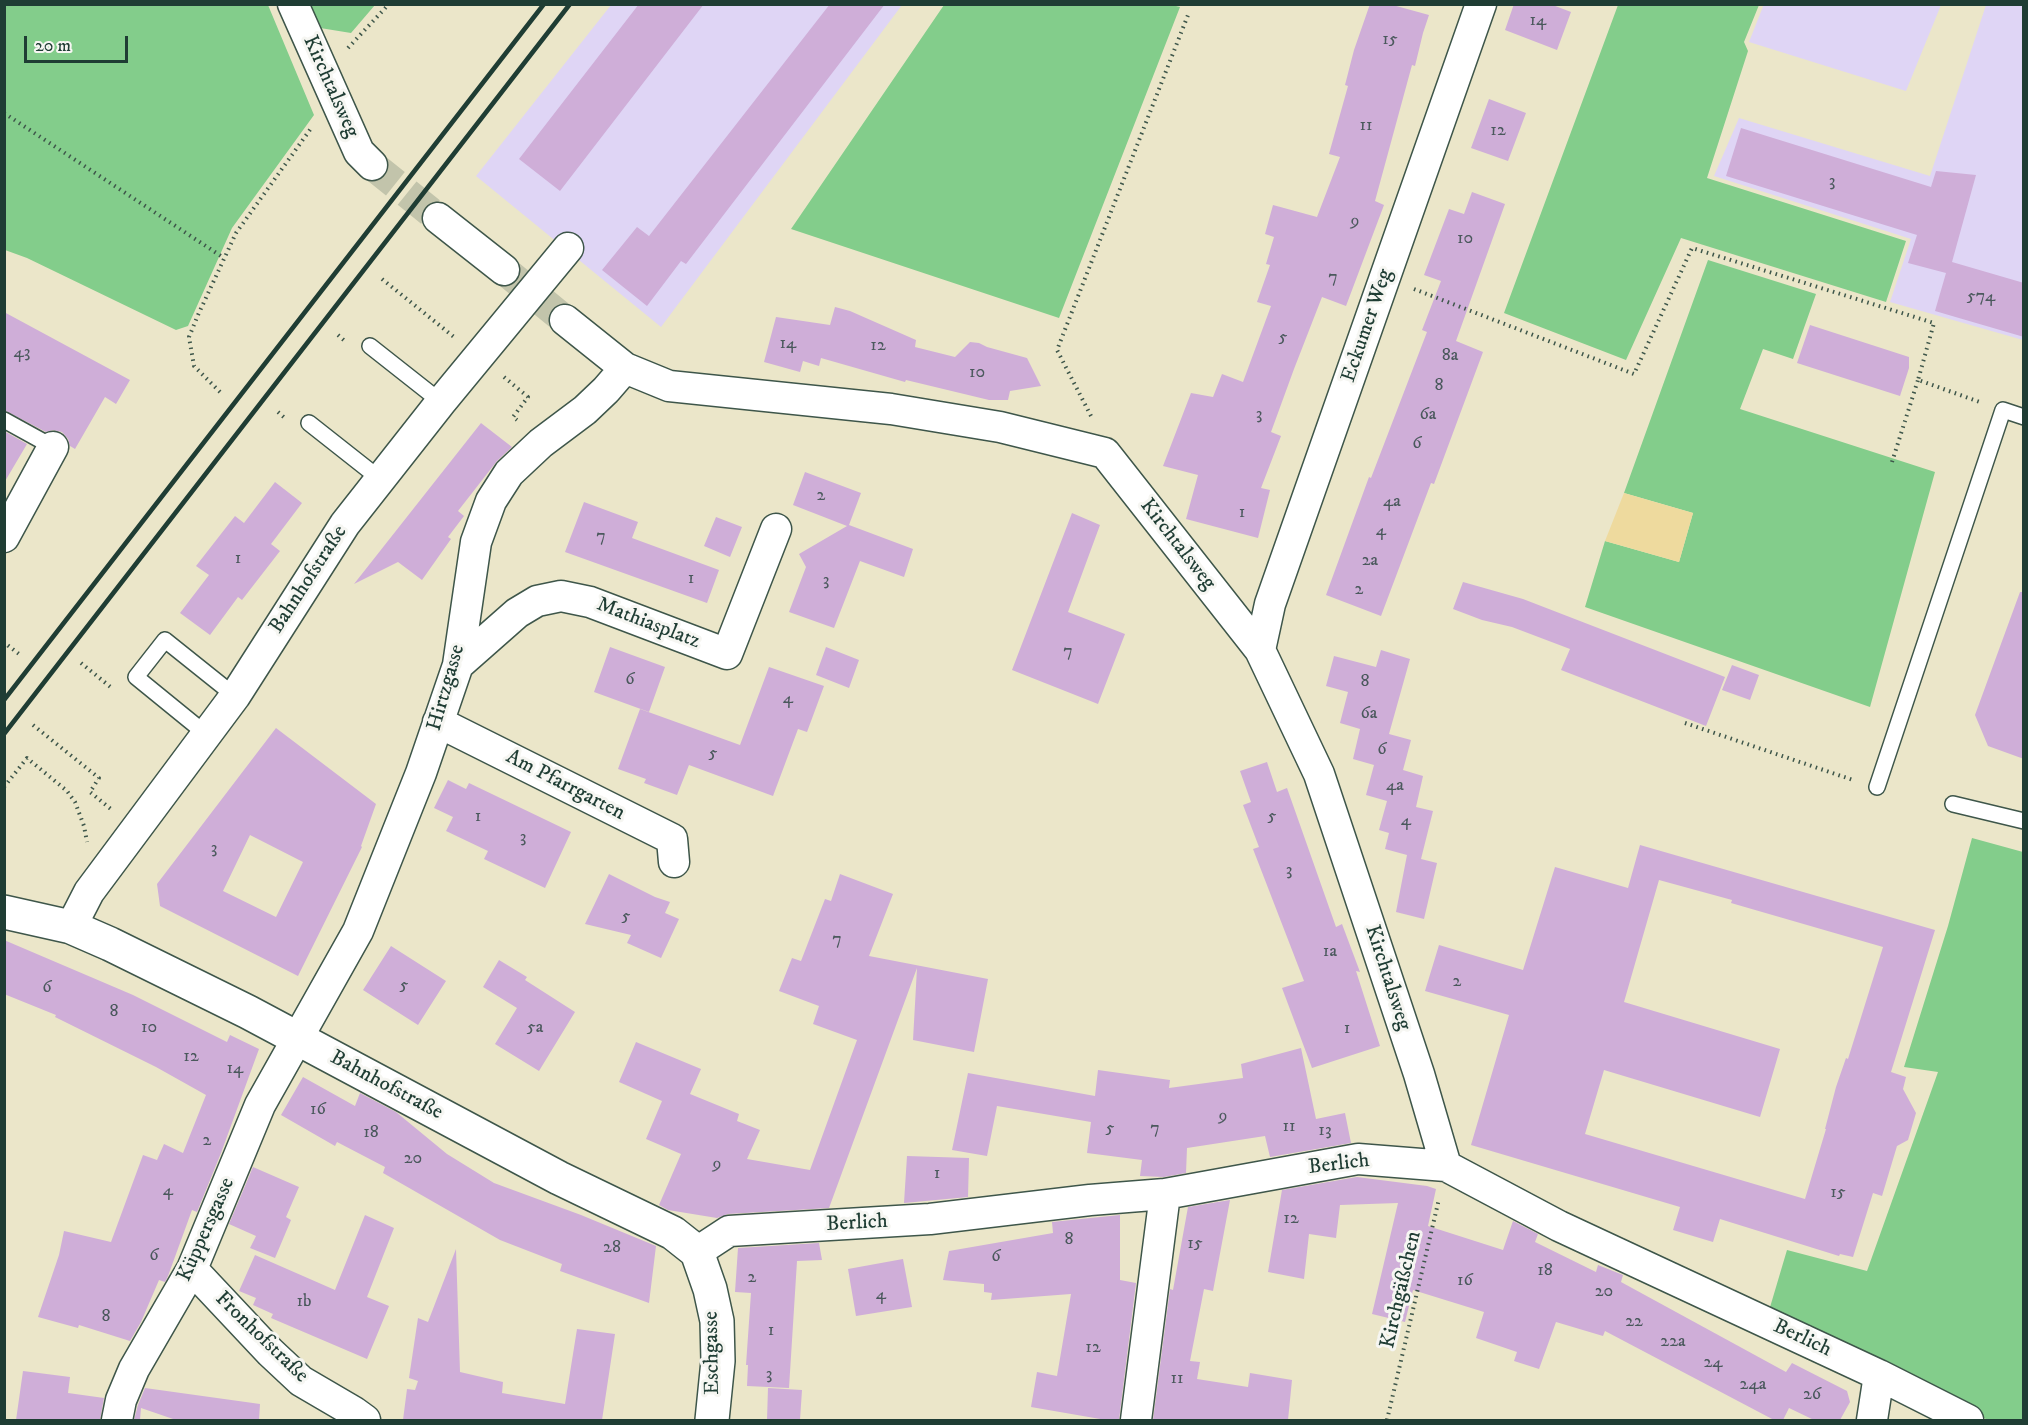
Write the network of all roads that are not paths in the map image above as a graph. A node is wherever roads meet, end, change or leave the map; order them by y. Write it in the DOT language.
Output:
graph roads {
  1 [pos="293,4"];
  2 [pos="1481,4"];
  3 [pos="372,165"];
  4 [pos="438,218"];
  5 [pos="568,248"];
  6 [pos="504,270"];
  7 [pos="565,320"];
  8 [pos="370,346"];
  9 [pos="625,368"];
  10 [pos="441,402"];
  11 [pos="2024,417"];
  12 [pos="4,420"];
  13 [pos="309,423"];
  14 [pos="53,447"];
  15 [pos="380,478"];
  16 [pos="776,529"];
  17 [pos="4,537"];
  18 [pos="1260,650"];
  19 [pos="458,665"];
  20 [pos="235,696"];
  21 [pos="438,722"];
  22 [pos="207,734"];
  23 [pos="1877,788"];
  24 [pos="1953,804"];
  25 [pos="2024,821"];
  26 [pos="674,862"];
  27 [pos="4,912"];
  28 [pos="71,927"];
  29 [pos="298,1039"];
  30 [pos="1446,1166"];
  31 [pos="1165,1194"];
  32 [pos="697,1252"];
  33 [pos="192,1269"];
  34 [pos="1879,1375"];
  35 [pos="117,1420"];
  36 [pos="365,1420"];
  37 [pos="712,1420"];
  38 [pos="1136,1420"];
  39 [pos="1872,1420"];
  40 [pos="1968,1420"];
  1 -- 3 [label="street, Kirchtalsweg"];
  2 -- 18 [label="street, Eckumer Weg"];
  4 -- 6 [label="street"];
  5 -- 10 [label="street, Bahnhofstraße"];
  7 -- 9 [label="street"];
  8 -- 10 [label="lane"];
  9 -- 18 [label="street, Kirchtalsweg"];
  9 -- 19 [label="street, Hirtzgasse"];
  10 -- 15 [label="street, Bahnhofstraße"];
  11 -- 23 [label="lane"];
  12 -- 14 [label="lane"];
  13 -- 15 [label="lane"];
  14 -- 17 [label="street"];
  15 -- 20 [label="street, Bahnhofstraße"];
  16 -- 19 [label="street, Mathiasplatz"];
  18 -- 30 [label="street, Kirchtalsweg"];
  19 -- 21 [label="street, Hirtzgasse"];
  20 -- 22 [label="street, Bahnhofstraße"];
  20 -- 22 [label="lane"];
  21 -- 26 [label="street, Am Pfarrgarten"];
  21 -- 29 [label="street, Hirtzgasse"];
  22 -- 28 [label="street, Bahnhofstraße"];
  24 -- 25 [label="lane"];
  27 -- 28 [label="street, Bahnhofstraße"];
  28 -- 29 [label="street, Bahnhofstraße"];
  29 -- 32 [label="street, Bahnhofstraße"];
  29 -- 33 [label="street, Küppersgasse"];
  30 -- 31 [label="street, Berlich"];
  30 -- 34 [label="street, Berlich"];
  31 -- 32 [label="street, Berlich"];
  31 -- 38 [label="street"];
  32 -- 37 [label="street, Eschgasse"];
  33 -- 35 [label="street, Küppersgasse"];
  33 -- 36 [label="street, Fronhofstraße"];
  34 -- 39 [label="street"];
  34 -- 40 [label="street, Berlich"];
}
